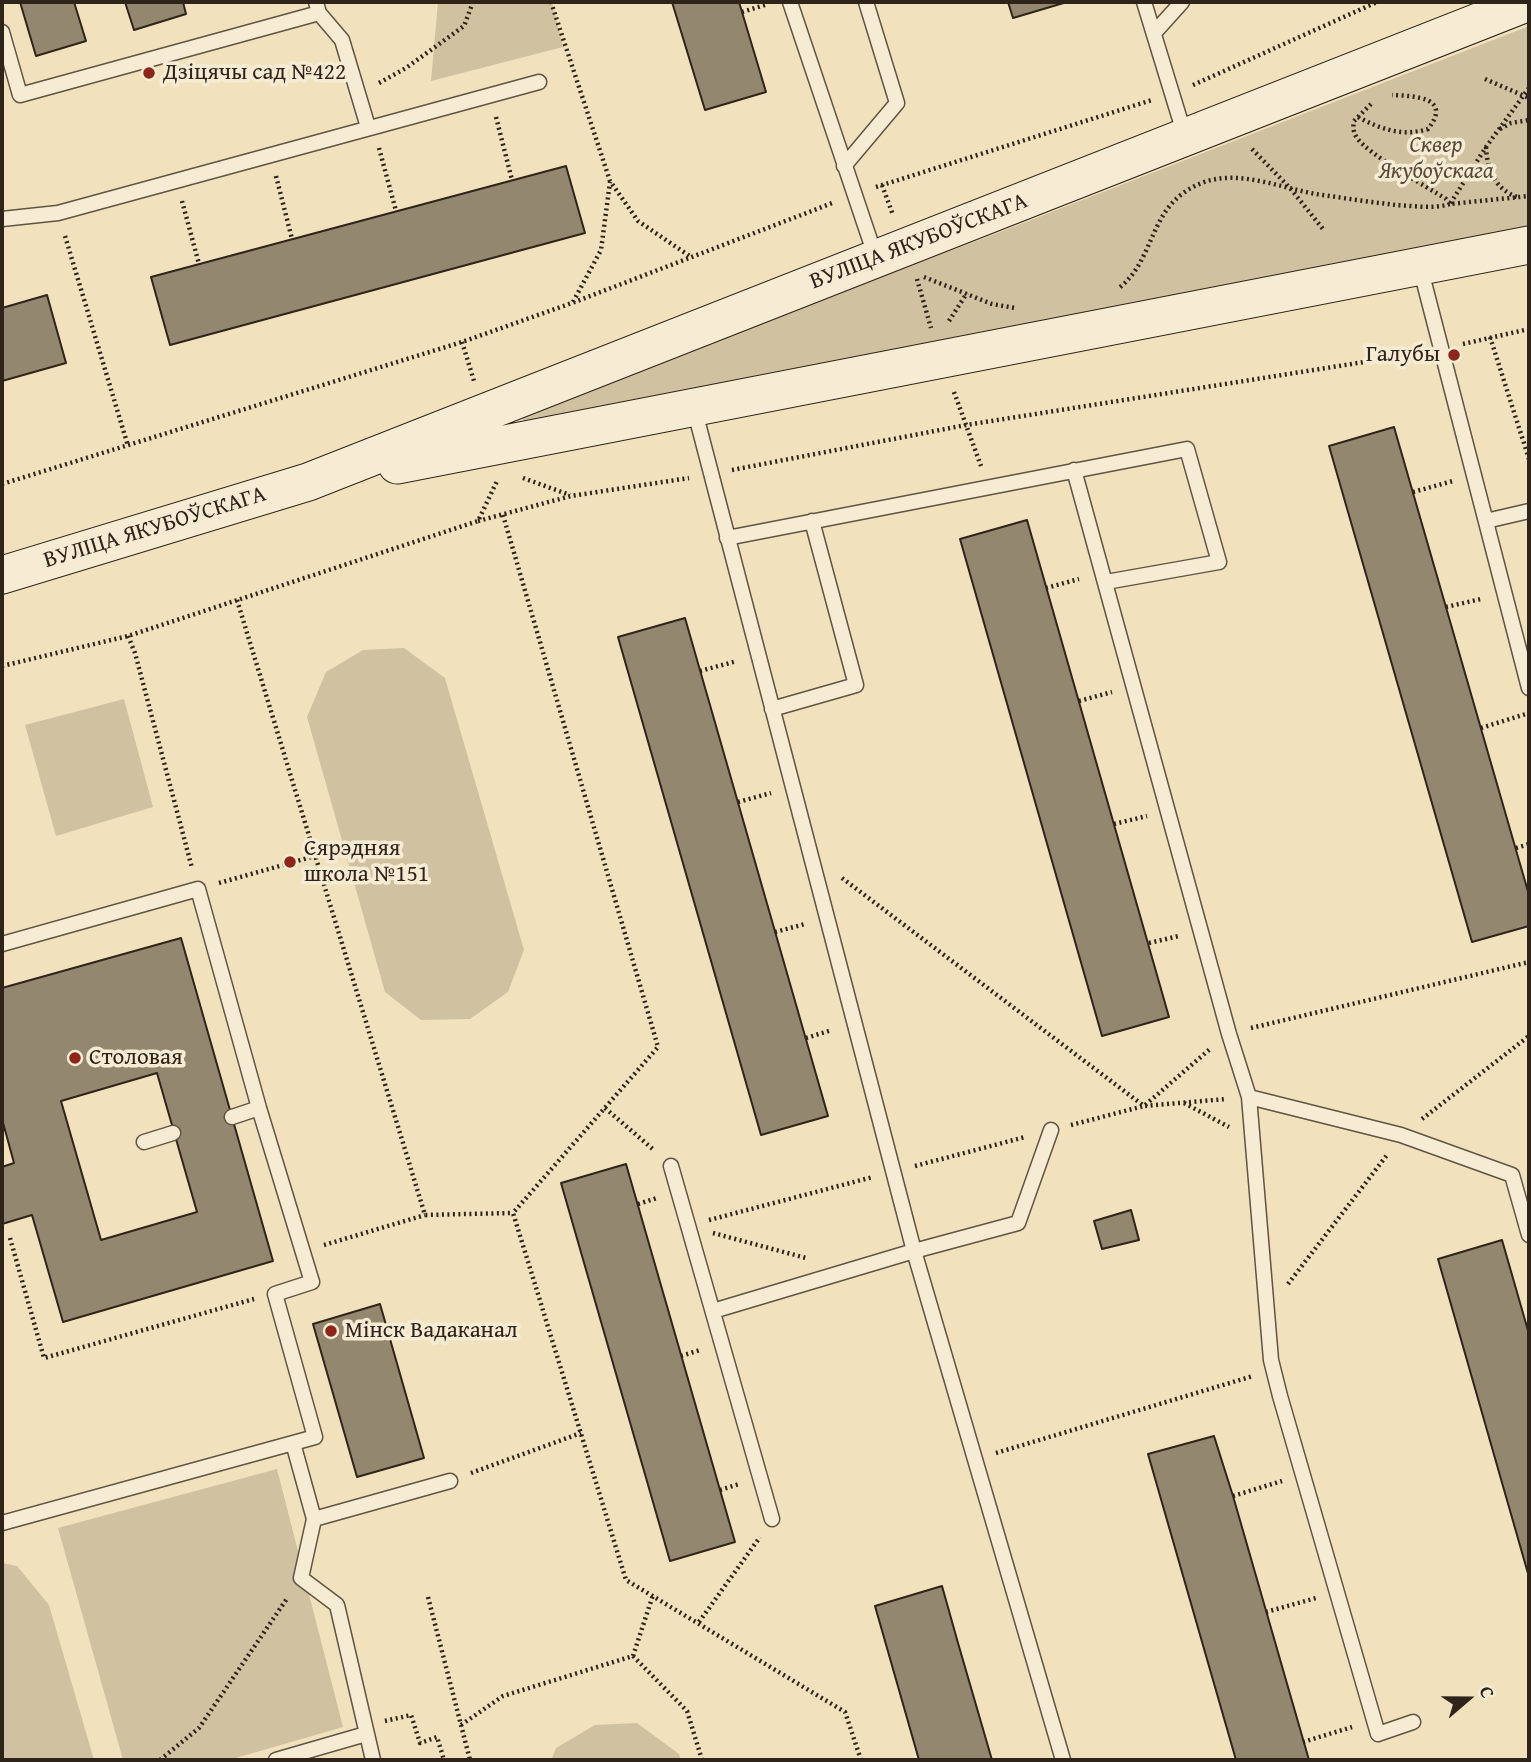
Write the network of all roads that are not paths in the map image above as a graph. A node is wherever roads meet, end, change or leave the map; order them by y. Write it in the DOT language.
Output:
graph roads {
  1 [pos="790,2"];
  2 [pos="866,2"];
  3 [pos="1144,2"];
  4 [pos="1182,2"];
  5 [pos="1529,2"];
  6 [pos="317,7"];
  7 [pos="2,32"];
  8 [pos="1154,33"];
  9 [pos="540,82"];
  10 [pos="368,127"];
  11 [pos="1185,137"];
  12 [pos="844,166"];
  13 [pos="2,219"];
  14 [pos="1529,244"];
  15 [pos="876,259"];
  16 [pos="1420,266"];
  17 [pos="694,407"];
  18 [pos="1074,470"];
  19 [pos="308,482"];
  20 [pos="1529,511"];
  21 [pos="812,521"];
  22 [pos="1486,521"];
  23 [pos="727,538"];
  24 [pos="2,575"];
  25 [pos="1105,578"];
  26 [pos="1529,688"];
  27 [pos="772,709"];
  28 [pos="2,944"];
  29 [pos="1249,1097"];
  30 [pos="259,1108"];
  31 [pos="232,1117"];
  32 [pos="1051,1130"];
  33 [pos="173,1133"];
  34 [pos="144,1142"];
  35 [pos="670,1166"];
  36 [pos="1529,1236"];
  37 [pos="914,1251"];
  38 [pos="713,1311"];
  39 [pos="293,1443"];
  40 [pos="450,1480"];
  41 [pos="314,1519"];
  42 [pos="772,1519"];
  43 [pos="2,1523"];
  44 [pos="1413,1722"];
  45 [pos="366,1734"];
  46 [pos="276,1760"];
  47 [pos="373,1760"];
  48 [pos="1063,1760"];
  1 -- 12 [label="lane"];
  2 -- 12 [label="lane"];
  3 -- 8 [label="lane"];
  4 -- 8 [label="lane"];
  5 -- 11 [label="main road, ВУЛІЦА ЯКУБОЎСКАГА"];
  6 -- 7 [label="lane"];
  6 -- 10 [label="lane"];
  8 -- 11 [label="lane"];
  9 -- 10 [label="lane"];
  10 -- 13 [label="lane"];
  11 -- 15 [label="main road, ВУЛІЦА ЯКУБОЎСКАГА"];
  12 -- 15 [label="lane"];
  14 -- 16 [label="main road, ВУЛІЦА ЯКУБОЎСКАГА"];
  15 -- 19 [label="main road, ВУЛІЦА ЯКУБОЎСКАГА"];
  16 -- 17 [label="main road, ВУЛІЦА ЯКУБОЎСКАГА"];
  16 -- 22 [label="lane"];
  17 -- 19 [label="main road, ВУЛІЦА ЯКУБОЎСКАГА"];
  17 -- 23 [label="lane"];
  18 -- 21 [label="lane"];
  18 -- 25 [label="lane"];
  18 -- 25 [label="lane"];
  19 -- 24 [label="main road, ВУЛІЦА ЯКУБОЎСКАГА"];
  20 -- 22 [label="lane"];
  21 -- 23 [label="lane"];
  21 -- 27 [label="lane"];
  22 -- 26 [label="lane"];
  23 -- 27 [label="lane"];
  25 -- 29 [label="lane"];
  27 -- 37 [label="lane"];
  28 -- 30 [label="lane"];
  29 -- 36 [label="lane"];
  29 -- 44 [label="lane"];
  30 -- 31 [label="lane"];
  30 -- 39 [label="lane"];
  32 -- 37 [label="lane"];
  33 -- 34 [label="lane"];
  35 -- 38 [label="lane"];
  37 -- 38 [label="lane"];
  37 -- 48 [label="lane"];
  38 -- 42 [label="lane"];
  39 -- 41 [label="lane"];
  39 -- 43 [label="lane"];
  40 -- 41 [label="lane"];
  41 -- 45 [label="lane"];
  45 -- 46 [label="lane"];
  45 -- 47 [label="lane"];
}
